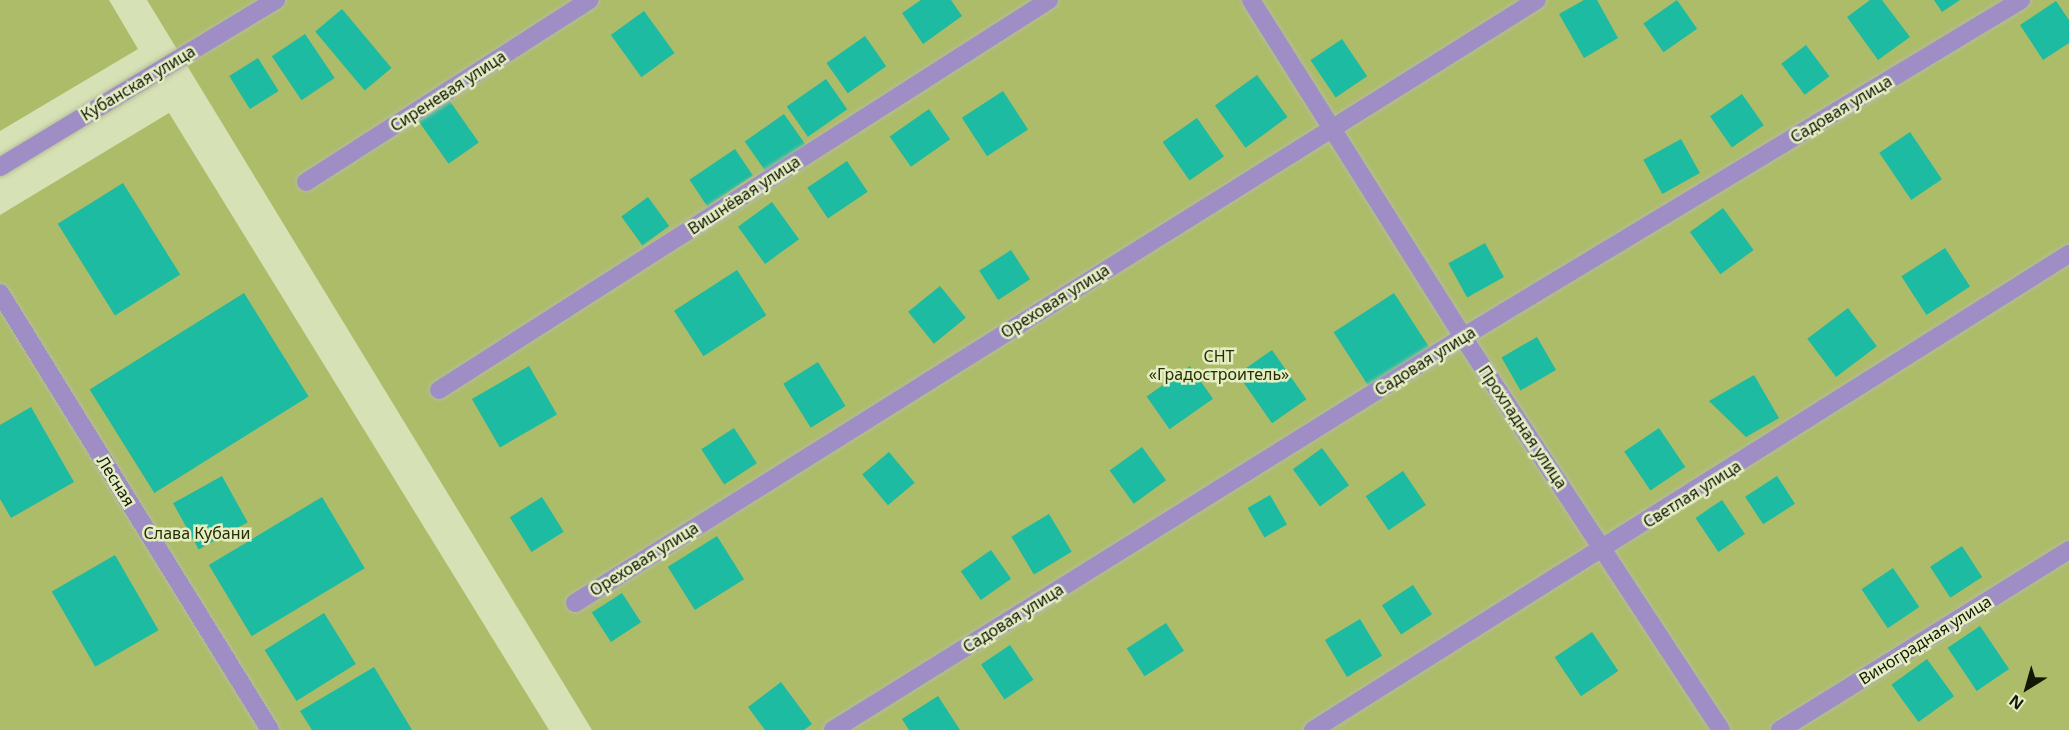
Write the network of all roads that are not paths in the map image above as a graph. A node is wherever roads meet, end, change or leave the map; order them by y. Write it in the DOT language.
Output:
graph roads {
  1 [pos="276,0"];
  2 [pos="590,0"];
  3 [pos="1049,0"];
  4 [pos="1251,0"];
  5 [pos="1537,0"];
  6 [pos="2021,0"];
  7 [pos="1333,126"];
  8 [pos="0,167"];
  9 [pos="306,182"];
  10 [pos="2069,255"];
  11 [pos="0,293"];
  12 [pos="1462,337"];
  13 [pos="439,390"];
  14 [pos="1606,548"];
  15 [pos="2069,550"];
  16 [pos="575,603"];
  17 [pos="270,730"];
  18 [pos="833,730"];
  19 [pos="1312,730"];
  20 [pos="1721,730"];
  21 [pos="1780,730"];
  1 -- 8 [label="street, Кубанская улица"];
  2 -- 9 [label="street, Сиреневая улица"];
  3 -- 13 [label="street, Вишнёвая улица"];
  4 -- 7 [label="street, Прохладная улица"];
  5 -- 7 [label="street, Ореховая улица"];
  6 -- 12 [label="street, Садовая улица"];
  7 -- 12 [label="street, Прохладная улица"];
  7 -- 16 [label="street, Ореховая улица"];
  10 -- 14 [label="street, Светлая улица"];
  11 -- 17 [label="street, Лесная"];
  12 -- 14 [label="street, Прохладная улица"];
  12 -- 18 [label="street, Садовая улица"];
  14 -- 19 [label="street, Светлая улица"];
  14 -- 20 [label="street, Прохладная улица"];
  15 -- 21 [label="street, Виноградная улица"];
}
